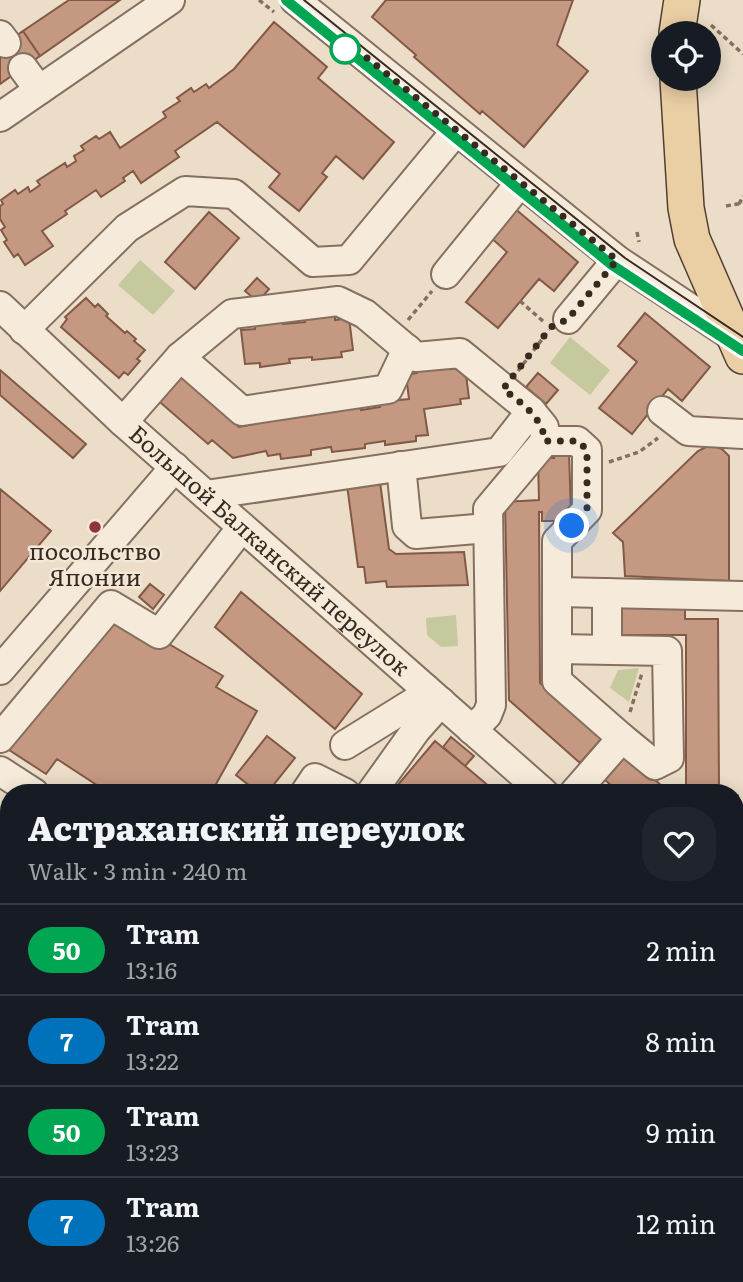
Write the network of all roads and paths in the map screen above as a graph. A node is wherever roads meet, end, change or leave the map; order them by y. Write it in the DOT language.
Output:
graph roads {
  1 [pos="170,0"];
  2 [pos="295,0"];
  3 [pos="682,0"];
  4 [pos="679,21"];
  5 [pos="721,35"];
  6 [pos="743,54"];
  7 [pos="679,91"];
  8 [pos="0,117"];
  9 [pos="456,131"];
  10 [pos="520,183"];
  11 [pos="743,196"];
  12 [pos="741,203"];
  13 [pos="726,206"];
  14 [pos="637,232"];
  15 [pos="639,242"];
  16 [pos="617,260"];
  17 [pos="446,274"];
  18 [pos="520,302"];
  19 [pos="0,306"];
  20 [pos="568,319"];
  21 [pos="24,330"];
  22 [pos="742,338"];
  23 [pos="400,343"];
  24 [pos="180,357"];
  25 [pos="503,389"];
  26 [pos="531,411"];
  27 [pos="670,417"];
  28 [pos="123,422"];
  29 [pos="743,434"];
  30 [pos="545,441"];
  31 [pos="401,466"];
  32 [pos="175,467"];
  33 [pos="587,469"];
  34 [pos="206,495"];
  35 [pos="242,527"];
  36 [pos="488,528"];
  37 [pos="557,592"];
  38 [pos="607,593"];
  39 [pos="743,596"];
  40 [pos="557,649"];
  41 [pos="607,649"];
  42 [pos="648,651"];
  43 [pos="0,670"];
  44 [pos="433,696"];
  45 [pos="472,730"];
  46 [pos="0,738"];
  47 [pos="622,738"];
  48 [pos="345,745"];
  49 [pos="0,771"];
  50 [pos="20,784"];
  51 [pos="311,784"];
  52 [pos="327,784"];
  53 [pos="377,784"];
  54 [pos="534,784"];
  55 [pos="582,784"];
  1 -- 8 [label="street"];
  2 -- 9 [label="street"];
  3 -- 4 [label="main road"];
  5 -- 6 [label="path"];
  7 -- 22 [label="main road"];
  9 -- 10 [label="street"];
  9 -- 21 [label="street"];
  10 -- 16 [label="street"];
  10 -- 17 [label="street"];
  11 -- 12 [label="path"];
  12 -- 13 [label="path"];
  14 -- 15 [label="path"];
  16 -- 20 [label="street"];
  16 -- 22 [label="street"];
  17 -- 23 [label="path"];
  18 -- 25 [label="path"];
  19 -- 21 [label="street, Большой Балканский переулок"];
  21 -- 28 [label="street, Большой Балканский переулок"];
  23 -- 24 [label="street"];
  23 -- 24 [label="street"];
  23 -- 25 [label="street"];
  24 -- 28 [label="street"];
  25 -- 26 [label="street"];
  26 -- 30 [label="street"];
  26 -- 31 [label="street"];
  27 -- 29 [label="street"];
  27 -- 33 [label="path"];
  28 -- 32 [label="street, Большой Балканский переулок"];
  30 -- 33 [label="street"];
  30 -- 36 [label="street"];
  31 -- 34 [label="street"];
  31 -- 36 [label="street"];
  32 -- 34 [label="street, Большой Балканский переулок"];
  32 -- 43 [label="street"];
  33 -- 37 [label="street"];
  34 -- 35 [label="street, Большой Балканский переулок"];
  35 -- 44 [label="street, Большой Балканский переулок"];
  35 -- 46 [label="street"];
  36 -- 45 [label="street"];
  37 -- 38 [label="street"];
  37 -- 40 [label="street"];
  38 -- 39 [label="street"];
  38 -- 41 [label="street"];
  40 -- 41 [label="street"];
  40 -- 47 [label="street"];
  41 -- 42 [label="street"];
  42 -- 47 [label="path"];
  42 -- 47 [label="street"];
  44 -- 45 [label="street, Большой Балканский переулок"];
  44 -- 48 [label="street"];
  44 -- 53 [label="street"];
  45 -- 54 [label="street, Большой Балканский переулок"];
  47 -- 55 [label="street"];
  49 -- 50 [label="street"];
  51 -- 52 [label="street"];
}
